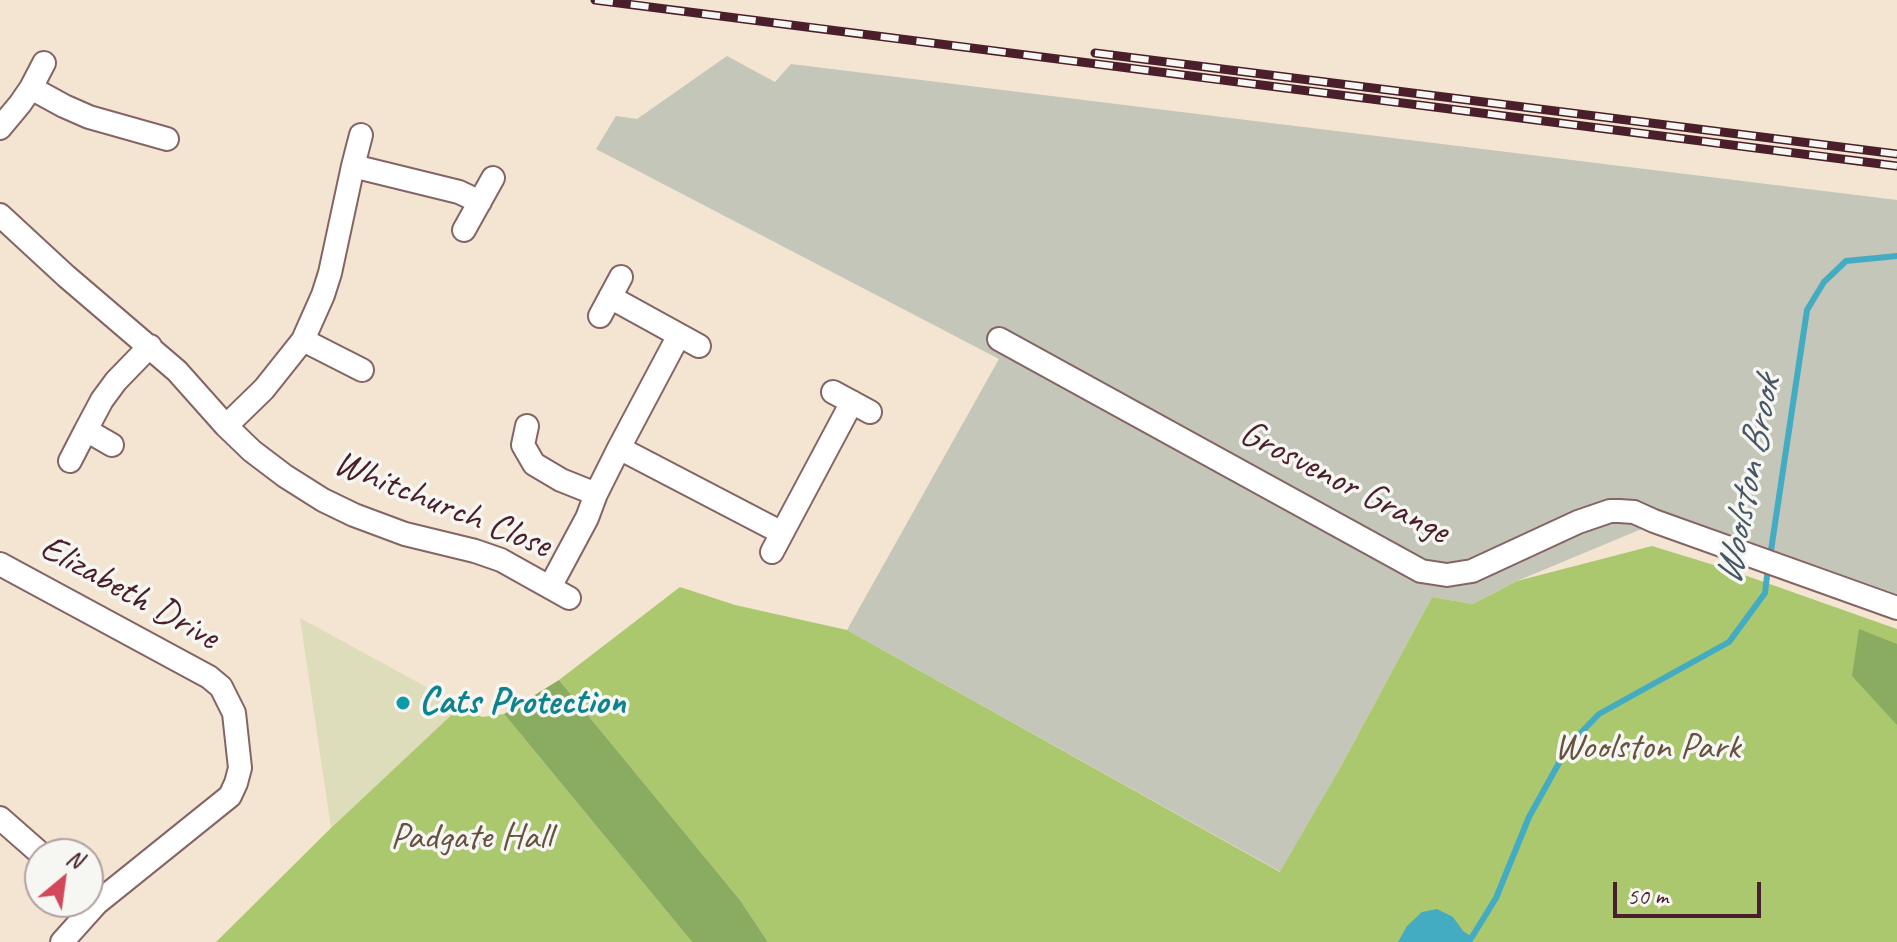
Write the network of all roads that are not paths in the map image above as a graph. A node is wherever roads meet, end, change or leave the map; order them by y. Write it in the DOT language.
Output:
graph roads {
  1 [pos="44,63"];
  2 [pos="31,88"];
  3 [pos="0,128"];
  4 [pos="361,135"];
  5 [pos="167,139"];
  6 [pos="353,166"];
  7 [pos="493,178"];
  8 [pos="480,202"];
  9 [pos="0,215"];
  10 [pos="464,230"];
  11 [pos="610,297"];
  12 [pos="679,335"];
  13 [pos="999,339"];
  14 [pos="303,340"];
  15 [pos="150,346"];
  16 [pos="699,346"];
  17 [pos="362,370"];
  18 [pos="852,402"];
  19 [pos="226,426"];
  20 [pos="527,426"];
  21 [pos="86,430"];
  22 [pos="112,445"];
  23 [pos="619,448"];
  24 [pos="70,461"];
  25 [pos="596,494"];
  26 [pos="0,564"];
  27 [pos="1897,608"];
  28 [pos="0,818"];
  29 [pos="24,839"];
  30 [pos="104,891"];
  31 [pos="79,918"];
  32 [pos="62,942"];
  1 -- 2 [label="street"];
  2 -- 3 [label="street"];
  2 -- 5 [label="street"];
  4 -- 6 [label="street"];
  6 -- 8 [label="street"];
  6 -- 14 [label="street"];
  7 -- 8 [label="street"];
  8 -- 10 [label="street"];
  9 -- 15 [label="street, Whitchurch Close"];
  11 -- 12 [label="street"];
  12 -- 16 [label="street"];
  12 -- 23 [label="street"];
  13 -- 27 [label="street, Grosvenor Grange"];
  14 -- 17 [label="street"];
  14 -- 19 [label="street"];
  15 -- 19 [label="street, Whitchurch Close"];
  15 -- 21 [label="street"];
  18 -- 23 [label="street"];
  19 -- 25 [label="street, Whitchurch Close"];
  20 -- 25 [label="street"];
  21 -- 22 [label="street"];
  21 -- 24 [label="street"];
  23 -- 25 [label="street"];
  26 -- 30 [label="street, Elizabeth Drive"];
  28 -- 29 [label="street"];
  31 -- 32 [label="street, Elizabeth Drive"];
}
